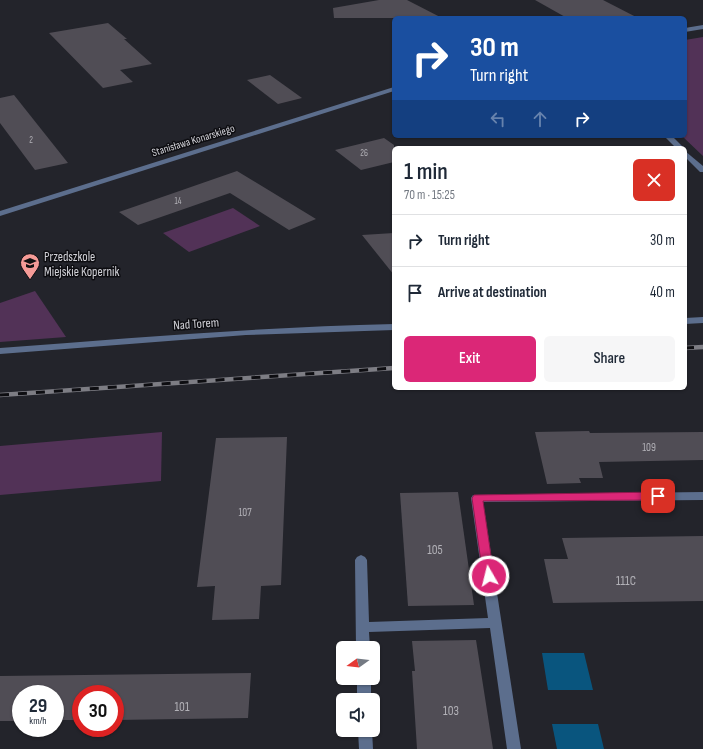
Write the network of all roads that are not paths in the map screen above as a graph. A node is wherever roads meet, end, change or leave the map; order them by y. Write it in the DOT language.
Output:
graph roads {
  1 [pos="703,27"];
  2 [pos="687,30"];
  3 [pos="392,90"];
  4 [pos="670,138"];
  5 [pos="678,146"];
  6 [pos="687,155"];
  7 [pos="703,170"];
  8 [pos="1,212"];
  9 [pos="703,320"];
  10 [pos="687,321"];
  11 [pos="392,327"];
  12 [pos="0,351"];
  13 [pos="703,496"];
  14 [pos="360,560"];
  15 [pos="495,623"];
  16 [pos="362,627"];
  17 [pos="363,641"];
  18 [pos="365,737"];
  19 [pos="366,749"];
  20 [pos="514,749"];
  1 -- 2 [label="street"];
  3 -- 8 [label="street, Stanisława Konarskiego"];
  4 -- 5 [label="street"];
  6 -- 7 [label="street"];
  9 -- 10 [label="street"];
  11 -- 12 [label="street, Nad Torem"];
  13 -- 15 [label="street"];
  14 -- 16 [label="street"];
  15 -- 16 [label="street"];
  15 -- 20 [label="street"];
  16 -- 17 [label="street"];
  18 -- 19 [label="street"];
}
